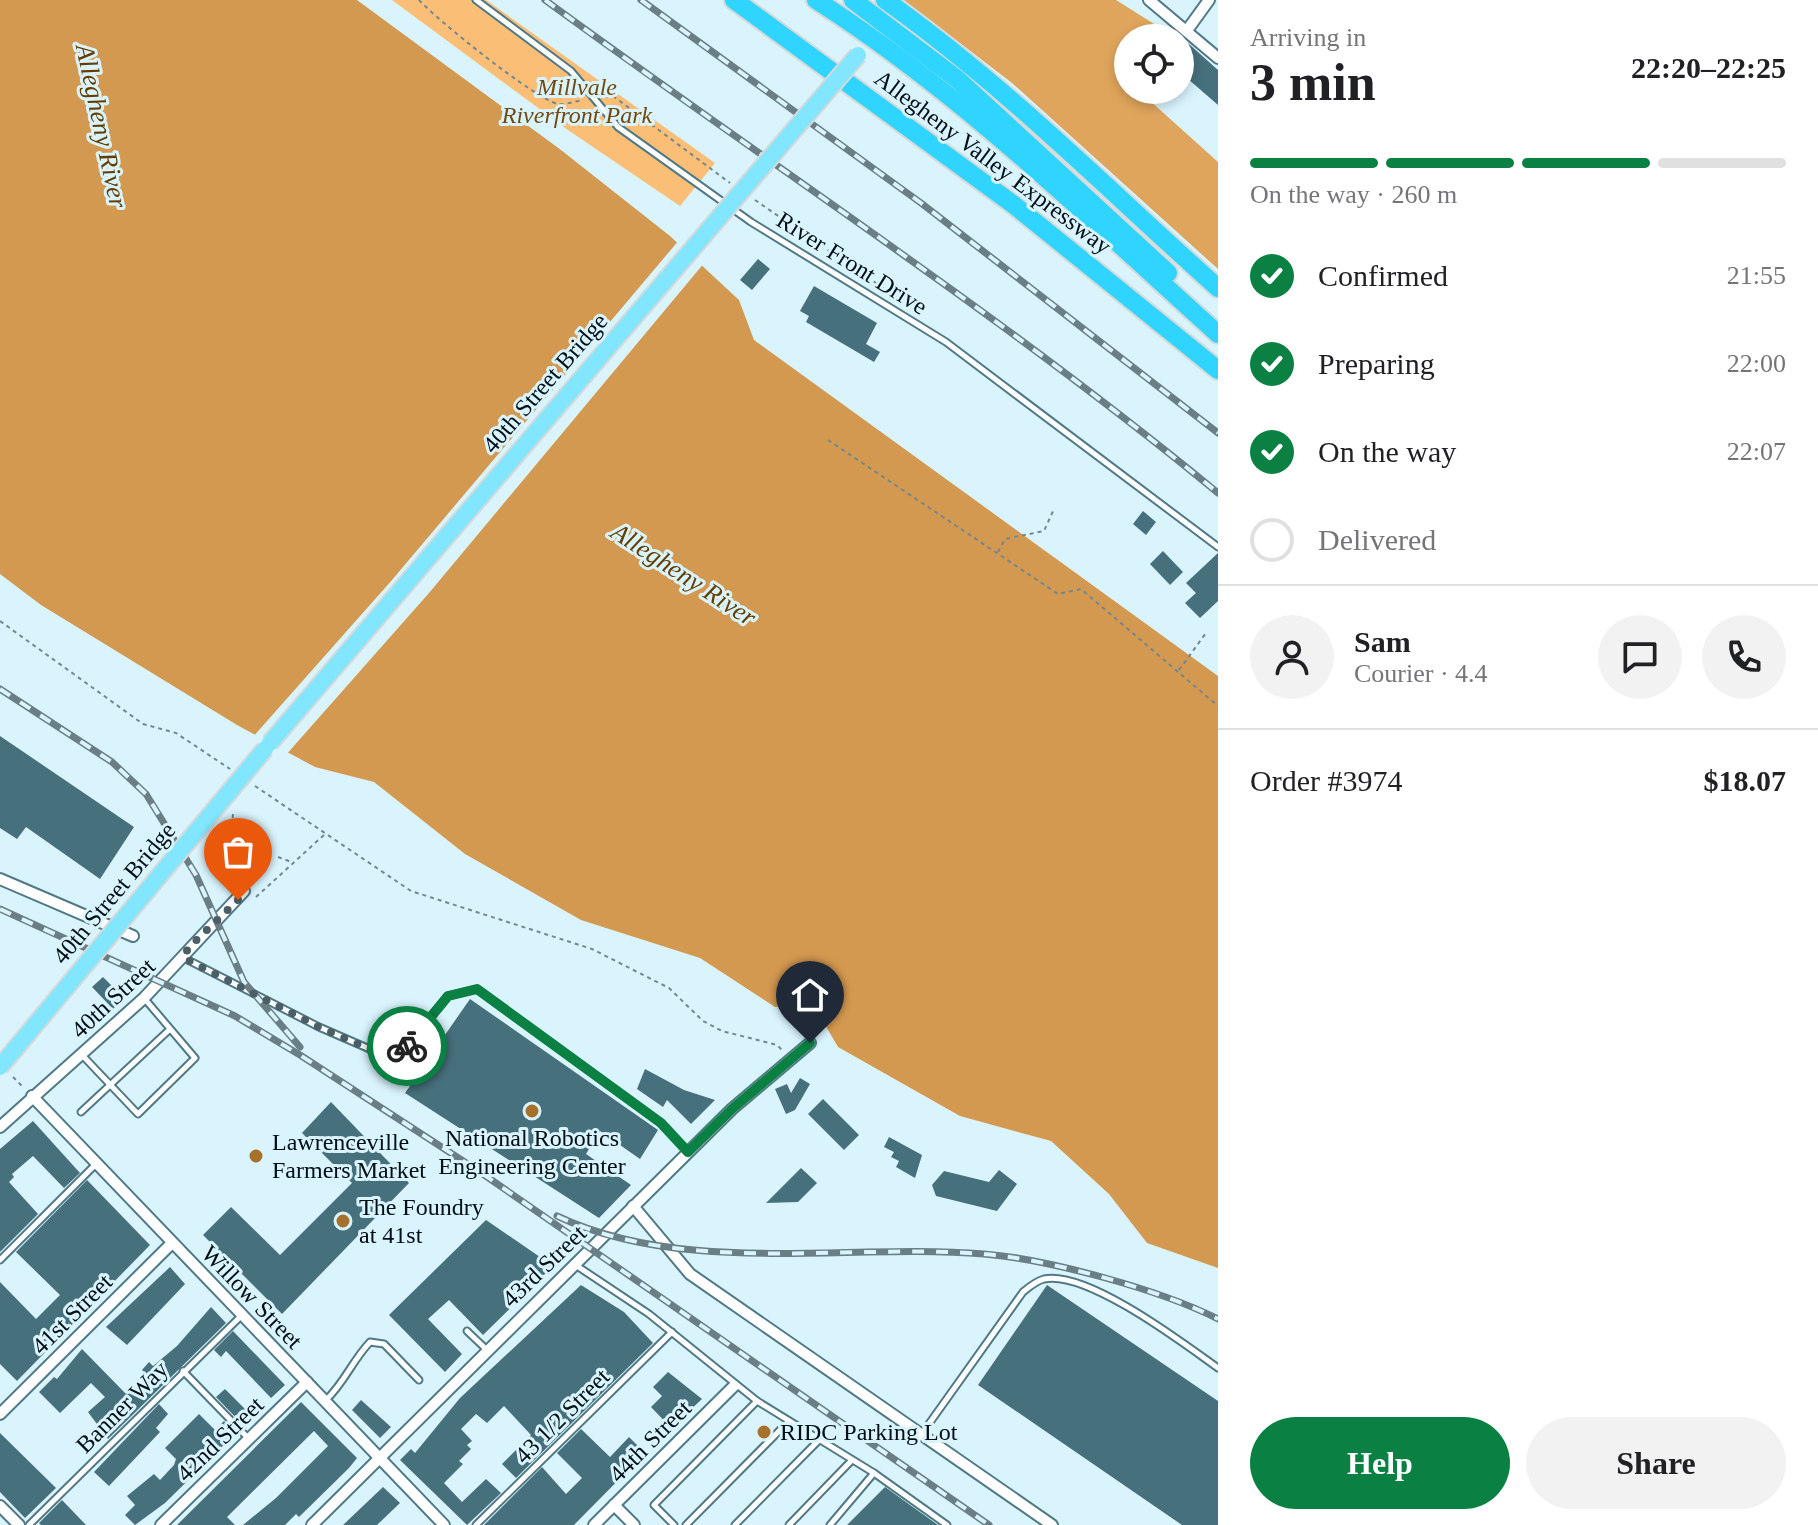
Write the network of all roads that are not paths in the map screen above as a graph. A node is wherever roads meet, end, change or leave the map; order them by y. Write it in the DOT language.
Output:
graph roads {
  1 [pos="476,0"];
  2 [pos="734,0"];
  3 [pos="816,0"];
  4 [pos="853,0"];
  5 [pos="885,0"];
  6 [pos="1149,0"];
  7 [pos="1209,0"];
  8 [pos="1181,24"];
  9 [pos="1192,24"];
  10 [pos="1194,35"];
  11 [pos="858,55"];
  12 [pos="1218,58"];
  13 [pos="957,79"];
  14 [pos="1140,219"];
  15 [pos="1218,288"];
  16 [pos="1218,319"];
  17 [pos="1218,334"];
  18 [pos="1218,370"];
  19 [pos="1218,547"];
  20 [pos="0,879"];
  21 [pos="244,891"];
  22 [pos="133,936"];
  23 [pos="184,958"];
  24 [pos="144,998"];
  25 [pos="169,1030"];
  26 [pos="810,1043"];
  27 [pos="81,1054"];
  28 [pos="5,1071"];
  29 [pos="109,1086"];
  30 [pos="32,1096"];
  31 [pos="81,1112"];
  32 [pos="0,1127"];
  33 [pos="688,1152"];
  34 [pos="96,1164"];
  35 [pos="633,1206"];
  36 [pos="172,1243"];
  37 [pos="0,1260"];
  38 [pos="573,1263"];
  39 [pos="241,1315"];
  40 [pos="467,1331"];
  41 [pos="672,1332"];
  42 [pos="487,1350"];
  43 [pos="1218,1368"];
  44 [pos="183,1371"];
  45 [pos="419,1380"];
  46 [pos="307,1382"];
  47 [pos="734,1386"];
  48 [pos="326,1401"];
  49 [pos="757,1401"];
  50 [pos="0,1414"];
  51 [pos="789,1421"];
  52 [pos="921,1435"];
  53 [pos="249,1439"];
  54 [pos="819,1440"];
  55 [pos="380,1458"];
  56 [pos="852,1460"];
  57 [pos="874,1473"];
  58 [pos="614,1505"];
  59 [pos="0,1506"];
  60 [pos="19,1525"];
  61 [pos="29,1525"];
  62 [pos="161,1525"];
  63 [pos="312,1525"];
  64 [pos="444,1525"];
  65 [pos="476,1525"];
  66 [pos="594,1525"];
  67 [pos="634,1525"];
  68 [pos="674,1525"];
  69 [pos="686,1525"];
  70 [pos="735,1525"];
  71 [pos="789,1525"];
  72 [pos="830,1525"];
  73 [pos="947,1525"];
  74 [pos="1052,1525"];
  1 -- 19 [label="lane, River Front Drive"];
  2 -- 18 [label="highway, Allegheny Valley Expressway"];
  3 -- 17 [label="highway"];
  4 -- 13 [label="highway"];
  5 -- 14 [label="highway, Allegheny Valley Expressway"];
  6 -- 8 [label="street"];
  7 -- 9 [label="street"];
  10 -- 12 [label="street"];
  11 -- 28 [label="main road, 40th Street Bridge, bridge"];
  13 -- 14 [label="highway"];
  13 -- 16 [label="highway"];
  14 -- 15 [label="highway, Allegheny Valley Expressway"];
  20 -- 22 [label="street"];
  21 -- 23 [label="street, 40th Street"];
  23 -- 24 [label="street, 40th Street"];
  23 -- 33 [label="lane"];
  24 -- 25 [label="lane"];
  24 -- 27 [label="street, 40th Street"];
  25 -- 29 [label="lane"];
  25 -- 29 [label="lane"];
  26 -- 33 [label="street, 43rd Street"];
  27 -- 29 [label="lane"];
  27 -- 30 [label="street, 40th Street"];
  29 -- 31 [label="lane"];
  30 -- 32 [label="street, 40th Street"];
  30 -- 34 [label="street, Willow Street"];
  33 -- 35 [label="street, 43rd Street"];
  34 -- 36 [label="street, Willow Street"];
  34 -- 37 [label="lane"];
  35 -- 38 [label="street, 43rd Street"];
  35 -- 52 [label="street"];
  36 -- 39 [label="street, Willow Street"];
  36 -- 50 [label="street, 41st Street"];
  38 -- 41 [label="lane"];
  38 -- 42 [label="street, 43rd Street"];
  39 -- 44 [label="lane, Banner Way"];
  39 -- 46 [label="street, Willow Street"];
  40 -- 42 [label="lane"];
  41 -- 47 [label="lane"];
  41 -- 65 [label="lane, 43 1/2 Street"];
  42 -- 55 [label="street, 43rd Street"];
  43 -- 52 [label="lane"];
  44 -- 53 [label="lane"];
  44 -- 61 [label="lane, Banner Way"];
  45 -- 48 [label="lane"];
  46 -- 48 [label="street, Willow Street"];
  46 -- 53 [label="street, 42nd Street"];
  47 -- 49 [label="lane"];
  47 -- 58 [label="street, 44th Street"];
  48 -- 55 [label="street, Willow Street"];
  49 -- 51 [label="lane"];
  49 -- 68 [label="lane"];
  51 -- 54 [label="lane"];
  51 -- 69 [label="lane"];
  52 -- 74 [label="street"];
  53 -- 62 [label="street, 42nd Street"];
  54 -- 56 [label="lane"];
  54 -- 70 [label="lane"];
  55 -- 63 [label="street, 43rd Street"];
  55 -- 64 [label="street, Willow Street"];
  56 -- 57 [label="lane"];
  56 -- 71 [label="lane"];
  57 -- 72 [label="lane"];
  57 -- 73 [label="lane"];
  58 -- 66 [label="street, 44th Street"];
  58 -- 67 [label="street"];
  59 -- 60 [label="street"];
}
